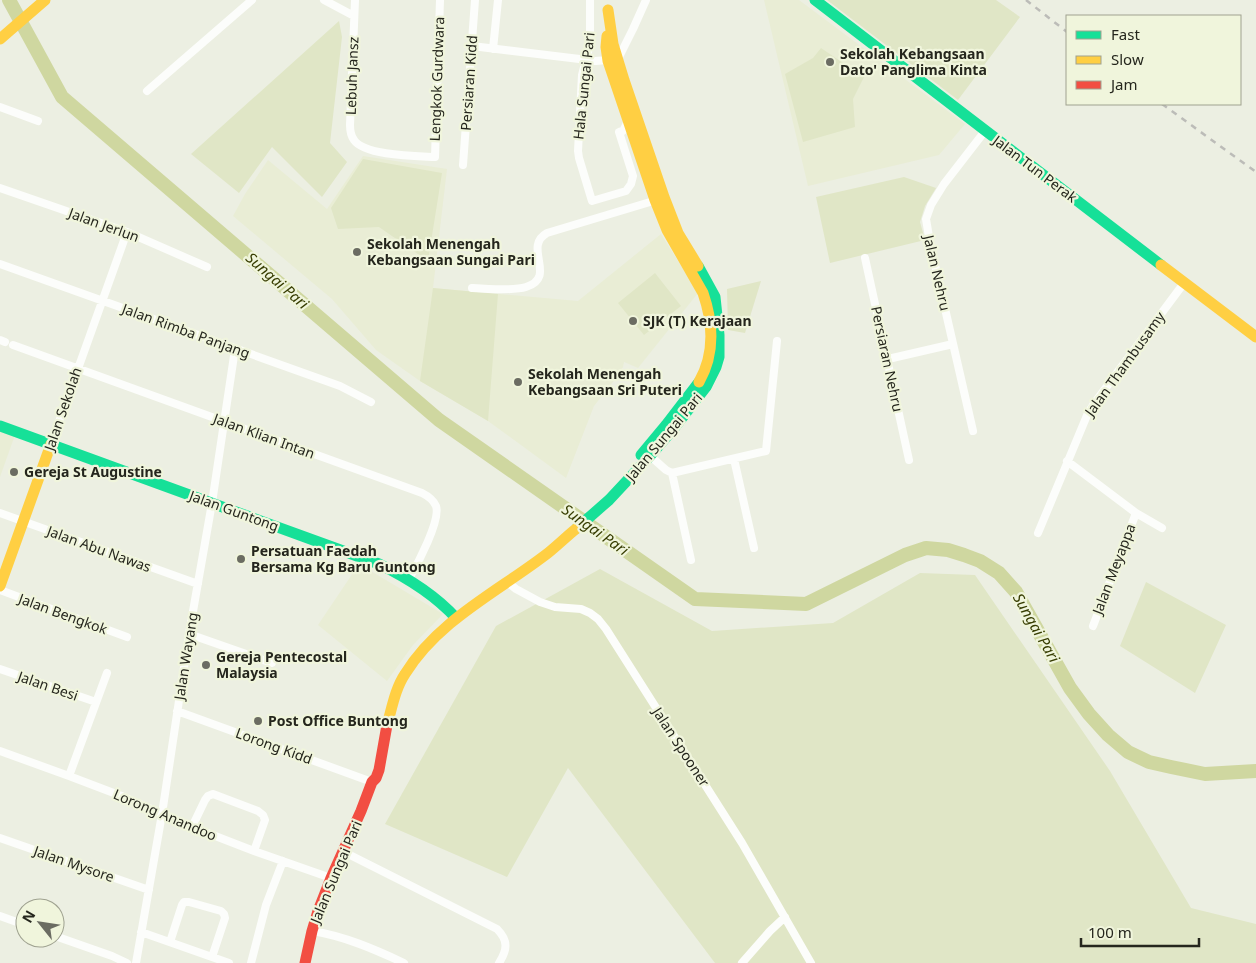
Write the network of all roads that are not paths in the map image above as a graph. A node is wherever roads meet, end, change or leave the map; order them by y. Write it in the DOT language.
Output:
graph roads {
  1 [pos="45,0"];
  2 [pos="252,0"];
  3 [pos="324,0"];
  4 [pos="354,0"];
  5 [pos="440,0"];
  6 [pos="475,0"];
  7 [pos="498,0"];
  8 [pos="590,0"];
  9 [pos="646,0"];
  10 [pos="815,0"];
  11 [pos="608,5"];
  12 [pos="354,16"];
  13 [pos="0,39"];
  14 [pos="472,46"];
  15 [pos="493,49"];
  16 [pos="586,60"];
  17 [pos="613,60"];
  18 [pos="147,91"];
  19 [pos="0,108"];
  20 [pos="38,121"];
  21 [pos="628,121"];
  22 [pos="985,131"];
  23 [pos="363,147"];
  24 [pos="463,166"];
  25 [pos="646,173"];
  26 [pos="633,176"];
  27 [pos="0,188"];
  28 [pos="660,199"];
  29 [pos="127,232"];
  30 [pos="865,258"];
  31 [pos="0,264"];
  32 [pos="207,267"];
  33 [pos="1184,283"];
  34 [pos="472,288"];
  35 [pos="102,301"];
  36 [pos="1256,337"];
  37 [pos="777,341"];
  38 [pos="953,344"];
  39 [pos="14,345"];
  40 [pos="235,349"];
  41 [pos="888,359"];
  42 [pos="78,368"];
  43 [pos="371,402"];
  44 [pos="224,422"];
  45 [pos="0,426"];
  46 [pos="973,431"];
  47 [pos="51,444"];
  48 [pos="648,453"];
  49 [pos="734,459"];
  50 [pos="909,460"];
  51 [pos="1067,461"];
  52 [pos="672,474"];
  53 [pos="212,503"];
  54 [pos="0,513"];
  55 [pos="1136,513"];
  56 [pos="23,522"];
  57 [pos="1162,528"];
  58 [pos="1038,533"];
  59 [pos="754,548"];
  60 [pos="546,550"];
  61 [pos="691,560"];
  62 [pos="409,579"];
  63 [pos="507,582"];
  64 [pos="198,584"];
  65 [pos="0,586"];
  66 [pos="0,590"];
  67 [pos="454,615"];
  68 [pos="1093,626"];
  69 [pos="189,634"];
  70 [pos="127,637"];
  71 [pos="272,663"];
  72 [pos="0,669"];
  73 [pos="107,673"];
  74 [pos="96,702"];
  75 [pos="176,711"];
  76 [pos="0,751"];
  77 [pos="69,776"];
  78 [pos="372,782"];
  79 [pos="162,814"];
  80 [pos="192,826"];
  81 [pos="0,838"];
  82 [pos="254,851"];
  83 [pos="344,852"];
  84 [pos="283,861"];
  85 [pos="331,878"];
  86 [pos="149,890"];
  87 [pos="0,916"];
  88 [pos="785,917"];
  89 [pos="15,921"];
  90 [pos="312,931"];
  91 [pos="141,932"];
  92 [pos="65,940"];
  93 [pos="170,942"];
  94 [pos="212,957"];
  95 [pos="127,963"];
  96 [pos="136,963"];
  97 [pos="229,963"];
  98 [pos="251,963"];
  99 [pos="305,963"];
  100 [pos="404,963"];
  101 [pos="499,963"];
  102 [pos="742,963"];
  103 [pos="811,963"];
  1 -- 13 [label="main road"];
  2 -- 18 [label="street"];
  3 -- 12 [label="street"];
  4 -- 12 [label="street, Lebuh Jansz"];
  5 -- 23 [label="street, Lengkok Gurdwara"];
  6 -- 14 [label="street, Persiaran Kidd"];
  7 -- 15 [label="street"];
  8 -- 16 [label="street, Hala Sungai Pari"];
  9 -- 17 [label="street"];
  10 -- 22 [label="main road, Jalan Tun Perak"];
  11 -- 17 [label="main road, Jalan Sungai Pari"];
  12 -- 23 [label="street, Lebuh Jansz"];
  14 -- 15 [label="street"];
  14 -- 24 [label="street, Persiaran Kidd"];
  15 -- 16 [label="street"];
  16 -- 17 [label="street"];
  16 -- 26 [label="street, Hala Sungai Pari"];
  17 -- 21 [label="main road, Jalan Sungai Pari"];
  17 -- 28 [label="main road, Jalan Sungai Pari"];
  19 -- 20 [label="street"];
  21 -- 25 [label="main road, Jalan Sungai Pari"];
  21 -- 26 [label="street"];
  22 -- 33 [label="main road, Jalan Tun Perak"];
  22 -- 38 [label="street, Jalan Nehru"];
  25 -- 26 [label="street"];
  25 -- 28 [label="main road, Jalan Sungai Pari"];
  27 -- 29 [label="street, Jalan Jerlun"];
  28 -- 34 [label="street"];
  28 -- 48 [label="main road, Jalan Sungai Pari"];
  29 -- 32 [label="street, Jalan Jerlun"];
  29 -- 35 [label="street, Jalan Sekolah"];
  30 -- 41 [label="street, Persiaran Nehru"];
  31 -- 35 [label="street, Jalan Rimba Panjang"];
  33 -- 36 [label="main road, Jalan Tun Perak"];
  33 -- 51 [label="street, Jalan Thambusamy"];
  35 -- 40 [label="street, Jalan Rimba Panjang"];
  35 -- 42 [label="street, Jalan Sekolah"];
  37 -- 49 [label="street"];
  38 -- 41 [label="street"];
  38 -- 46 [label="street, Jalan Nehru"];
  39 -- 42 [label="street, Jalan Klian Intan"];
  40 -- 43 [label="street, Jalan Rimba Panjang"];
  40 -- 44 [label="street, Jalan Wayang"];
  41 -- 50 [label="street, Persiaran Nehru"];
  42 -- 44 [label="street, Jalan Klian Intan"];
  42 -- 47 [label="street, Jalan Sekolah"];
  44 -- 53 [label="street, Jalan Wayang"];
  44 -- 62 [label="street, Jalan Klian Intan"];
  45 -- 47 [label="main road, Jalan Guntong"];
  47 -- 53 [label="main road, Jalan Guntong"];
  47 -- 56 [label="main road, Jalan Sekolah"];
  48 -- 52 [label="street"];
  48 -- 60 [label="main road, Jalan Sungai Pari"];
  49 -- 52 [label="street"];
  49 -- 59 [label="street"];
  51 -- 55 [label="street, Jalan Meyappa"];
  51 -- 58 [label="street, Jalan Thambusamy"];
  52 -- 61 [label="street"];
  53 -- 62 [label="main road, Jalan Guntong"];
  53 -- 64 [label="street, Jalan Wayang"];
  54 -- 56 [label="street, Jalan Abu Nawas"];
  55 -- 57 [label="street, Jalan Meyappa"];
  55 -- 68 [label="street, Jalan Meyappa"];
  56 -- 64 [label="street, Jalan Abu Nawas"];
  56 -- 65 [label="main road, Jalan Sekolah"];
  60 -- 63 [label="main road, Jalan Sungai Pari"];
  60 -- 67 [label="main road, Jalan Sungai Pari"];
  62 -- 67 [label="main road, Jalan Guntong"];
  63 -- 67 [label="main road, Jalan Sungai Pari"];
  63 -- 88 [label="street, Jalan Spooner"];
  64 -- 69 [label="street, Jalan Wayang"];
  66 -- 70 [label="street, Jalan Bengkok"];
  67 -- 78 [label="main road, Jalan Sungai Pari"];
  69 -- 71 [label="street"];
  69 -- 75 [label="street, Jalan Wayang"];
  72 -- 74 [label="street, Jalan Besi"];
  73 -- 74 [label="street, Jalan Besi"];
  74 -- 77 [label="street, Jalan Besi"];
  75 -- 78 [label="street, Lorong Kidd"];
  75 -- 79 [label="street, Jalan Wayang"];
  76 -- 77 [label="street, Lorong Anandoo"];
  77 -- 79 [label="street, Lorong Anandoo"];
  78 -- 83 [label="main road, Jalan Sungai Pari"];
  79 -- 80 [label="street, Lorong Anandoo"];
  79 -- 86 [label="street, Jalan Wayang"];
  80 -- 82 [label="street, Lorong Anandoo"];
  80 -- 82 [label="street"];
  81 -- 86 [label="street, Jalan Mysore"];
  82 -- 84 [label="street, Lorong Anandoo"];
  83 -- 85 [label="main road, Jalan Sungai Pari"];
  83 -- 101 [label="street"];
  84 -- 85 [label="street, Lorong Anandoo"];
  84 -- 98 [label="street"];
  85 -- 90 [label="main road, Jalan Sungai Pari"];
  86 -- 91 [label="street, Jalan Wayang"];
  87 -- 89 [label="street"];
  88 -- 102 [label="street"];
  88 -- 103 [label="street, Jalan Spooner"];
  90 -- 99 [label="main road, Jalan Sungai Pari"];
  90 -- 100 [label="street"];
  91 -- 93 [label="street"];
  91 -- 96 [label="street, Jalan Wayang"];
  92 -- 95 [label="street"];
  93 -- 94 [label="street"];
  93 -- 94 [label="street"];
  94 -- 97 [label="street"];
}
